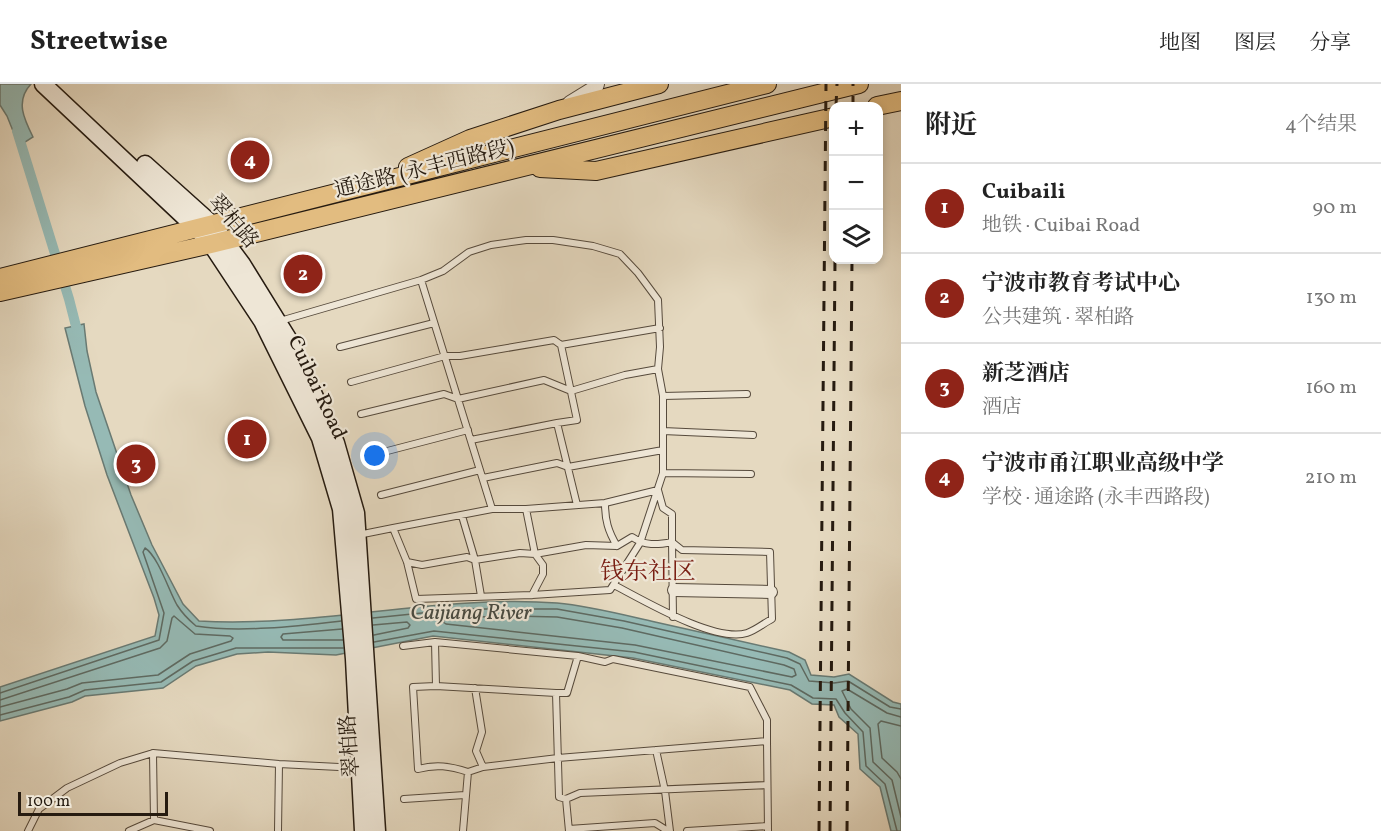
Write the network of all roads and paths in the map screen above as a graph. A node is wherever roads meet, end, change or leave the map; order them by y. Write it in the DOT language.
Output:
graph roads {
  1 [pos="597,84"];
  2 [pos="659,84"];
  3 [pos="767,84"];
  4 [pos="859,84"];
  5 [pos="50,86"];
  6 [pos="901,101"];
  7 [pos="883,105"];
  8 [pos="559,110"];
  9 [pos="829,118"];
  10 [pos="520,167"];
  11 [pos="362,187"];
  12 [pos="205,227"];
  13 [pos="218,242"];
  14 [pos="89,264"];
  15 [pos="39,276"];
  16 [pos="0,278"];
  17 [pos="421,280"];
  18 [pos="0,292"];
  19 [pos="279,321"];
  20 [pos="434,323"];
  21 [pos="660,328"];
  22 [pos="561,345"];
  23 [pos="340,347"];
  24 [pos="445,356"];
  25 [pos="658,369"];
  26 [pos="351,382"];
  27 [pos="571,391"];
  28 [pos="747,394"];
  29 [pos="663,396"];
  30 [pos="458,399"];
  31 [pos="361,414"];
  32 [pos="557,423"];
  33 [pos="468,430"];
  34 [pos="663,431"];
  35 [pos="753,435"];
  36 [pos="471,440"];
  37 [pos="663,450"];
  38 [pos="372,455"];
  39 [pos="568,467"];
  40 [pos="480,470"];
  41 [pos="663,473"];
  42 [pos="751,474"];
  43 [pos="483,478"];
  44 [pos="658,490"];
  45 [pos="381,495"];
  46 [pos="605,503"];
  47 [pos="577,505"];
  48 [pos="492,509"];
  49 [pos="526,509"];
  50 [pos="462,516"];
  51 [pos="393,528"];
  52 [pos="357,535"];
  53 [pos="672,542"];
  54 [pos="640,543"];
  55 [pos="617,546"];
  56 [pos="535,554"];
  57 [pos="475,560"];
  58 [pos="407,562"];
  59 [pos="614,585"];
  60 [pos="674,590"];
  61 [pos="771,592"];
  62 [pos="481,596"];
  63 [pos="532,596"];
  64 [pos="355,600"];
  65 [pos="673,617"];
  66 [pos="435,642"];
  67 [pos="403,646"];
  68 [pos="578,656"];
  69 [pos="360,659"];
  70 [pos="436,686"];
  71 [pos="475,688"];
  72 [pos="556,693"];
  73 [pos="767,741"];
  74 [pos="656,750"];
  75 [pos="153,753"];
  76 [pos="558,758"];
  77 [pos="279,764"];
  78 [pos="483,767"];
  79 [pos="360,768"];
  80 [pos="468,772"];
  81 [pos="767,785"];
  82 [pos="665,790"];
  83 [pos="465,795"];
  84 [pos="566,799"];
  85 [pos="404,800"];
  86 [pos="154,820"];
  87 [pos="768,828"];
  88 [pos="569,830"];
  89 [pos="28,831"];
  90 [pos="129,831"];
  91 [pos="210,831"];
  92 [pos="278,831"];
  93 [pos="363,831"];
  94 [pos="377,831"];
  95 [pos="463,831"];
  96 [pos="669,831"];
  97 [pos="687,831"];
  1 -- 8 [label="street"];
  2 -- 8 [label="main road"];
  3 -- 11 [label="main road, 通途路 (永丰西路段)"];
  4 -- 10 [label="main road, 通途路 (永丰西路段)"];
  5 -- 12 [label="main road, 翠柏路"];
  6 -- 7 [label="main road"];
  8 -- 11 [label="main road"];
  9 -- 10 [label="main road"];
  10 -- 13 [label="main road, 通途路 (永丰西路段)"];
  11 -- 12 [label="main road, 通途路 (永丰西路段)"];
  12 -- 13 [label="main road, Cuibai Road"];
  12 -- 14 [label="main road, 通途路 (永丰西路段)"];
  13 -- 14 [label="main road, 通途路 (永丰西路段)"];
  13 -- 19 [label="main road, 翠柏路"];
  13 -- 64 [label="main road, Cuibai Road"];
  14 -- 15 [label="main road, 通途路 (永丰西路段)"];
  15 -- 16 [label="main road, 通途路 (永丰西路段)"];
  15 -- 18 [label="main road, 通途路 (永丰西路段)"];
  17 -- 19 [label="lane"];
  17 -- 20 [label="lane"];
  17 -- 21 [label="lane"];
  19 -- 52 [label="main road, 翠柏路"];
  20 -- 23 [label="lane"];
  20 -- 24 [label="lane"];
  21 -- 22 [label="lane"];
  21 -- 25 [label="lane"];
  22 -- 24 [label="lane"];
  22 -- 27 [label="lane"];
  24 -- 26 [label="lane"];
  24 -- 30 [label="lane"];
  25 -- 27 [label="lane"];
  25 -- 29 [label="lane"];
  27 -- 30 [label="lane"];
  27 -- 32 [label="lane"];
  28 -- 29 [label="lane"];
  29 -- 34 [label="lane"];
  30 -- 31 [label="lane"];
  30 -- 33 [label="lane"];
  32 -- 36 [label="lane"];
  32 -- 39 [label="lane"];
  33 -- 36 [label="lane"];
  33 -- 38 [label="lane"];
  34 -- 35 [label="lane"];
  34 -- 37 [label="lane"];
  36 -- 40 [label="lane"];
  37 -- 39 [label="lane"];
  37 -- 41 [label="lane"];
  39 -- 43 [label="lane"];
  39 -- 47 [label="lane"];
  40 -- 43 [label="lane"];
  40 -- 45 [label="lane"];
  41 -- 42 [label="lane"];
  41 -- 44 [label="lane"];
  43 -- 48 [label="lane"];
  44 -- 46 [label="lane"];
  44 -- 53 [label="lane"];
  44 -- 54 [label="lane"];
  46 -- 47 [label="lane"];
  46 -- 55 [label="lane"];
  47 -- 49 [label="lane"];
  48 -- 49 [label="lane"];
  48 -- 50 [label="lane"];
  49 -- 56 [label="lane"];
  50 -- 51 [label="lane"];
  50 -- 57 [label="lane"];
  51 -- 52 [label="lane"];
  51 -- 58 [label="lane"];
  52 -- 64 [label="main road, 翠柏路"];
  53 -- 54 [label="lane"];
  53 -- 60 [label="lane"];
  53 -- 61 [label="lane"];
  54 -- 55 [label="lane"];
  54 -- 59 [label="lane"];
  55 -- 56 [label="lane"];
  56 -- 57 [label="lane"];
  56 -- 63 [label="lane"];
  57 -- 58 [label="lane"];
  57 -- 62 [label="lane"];
  58 -- 62 [label="lane"];
  59 -- 63 [label="lane"];
  59 -- 65 [label="lane"];
  60 -- 61 [label="street"];
  60 -- 65 [label="lane"];
  61 -- 65 [label="lane"];
  62 -- 63 [label="lane"];
  64 -- 69 [label="main road, Cuibai Road"];
  66 -- 67 [label="lane"];
  66 -- 68 [label="lane"];
  66 -- 70 [label="lane"];
  68 -- 72 [label="lane"];
  68 -- 73 [label="lane"];
  69 -- 79 [label="main road, Cuibai Road"];
  69 -- 94 [label="main road, 翠柏路"];
  70 -- 71 [label="lane"];
  70 -- 80 [label="lane"];
  71 -- 72 [label="lane"];
  71 -- 78 [label="lane"];
  72 -- 76 [label="lane"];
  73 -- 74 [label="lane"];
  73 -- 81 [label="lane"];
  74 -- 76 [label="lane"];
  74 -- 82 [label="lane"];
  75 -- 77 [label="lane"];
  75 -- 86 [label="lane"];
  75 -- 89 [label="lane"];
  76 -- 78 [label="lane"];
  76 -- 84 [label="lane"];
  77 -- 79 [label="lane"];
  77 -- 92 [label="lane"];
  78 -- 80 [label="lane"];
  79 -- 93 [label="main road, Cuibai Road"];
  80 -- 83 [label="lane"];
  81 -- 82 [label="lane"];
  81 -- 87 [label="lane"];
  82 -- 84 [label="lane"];
  82 -- 96 [label="lane"];
  83 -- 85 [label="lane"];
  83 -- 95 [label="lane"];
  84 -- 88 [label="lane"];
  86 -- 90 [label="lane"];
  86 -- 91 [label="lane"];
  87 -- 97 [label="lane"];
  88 -- 96 [label="lane"];
}
